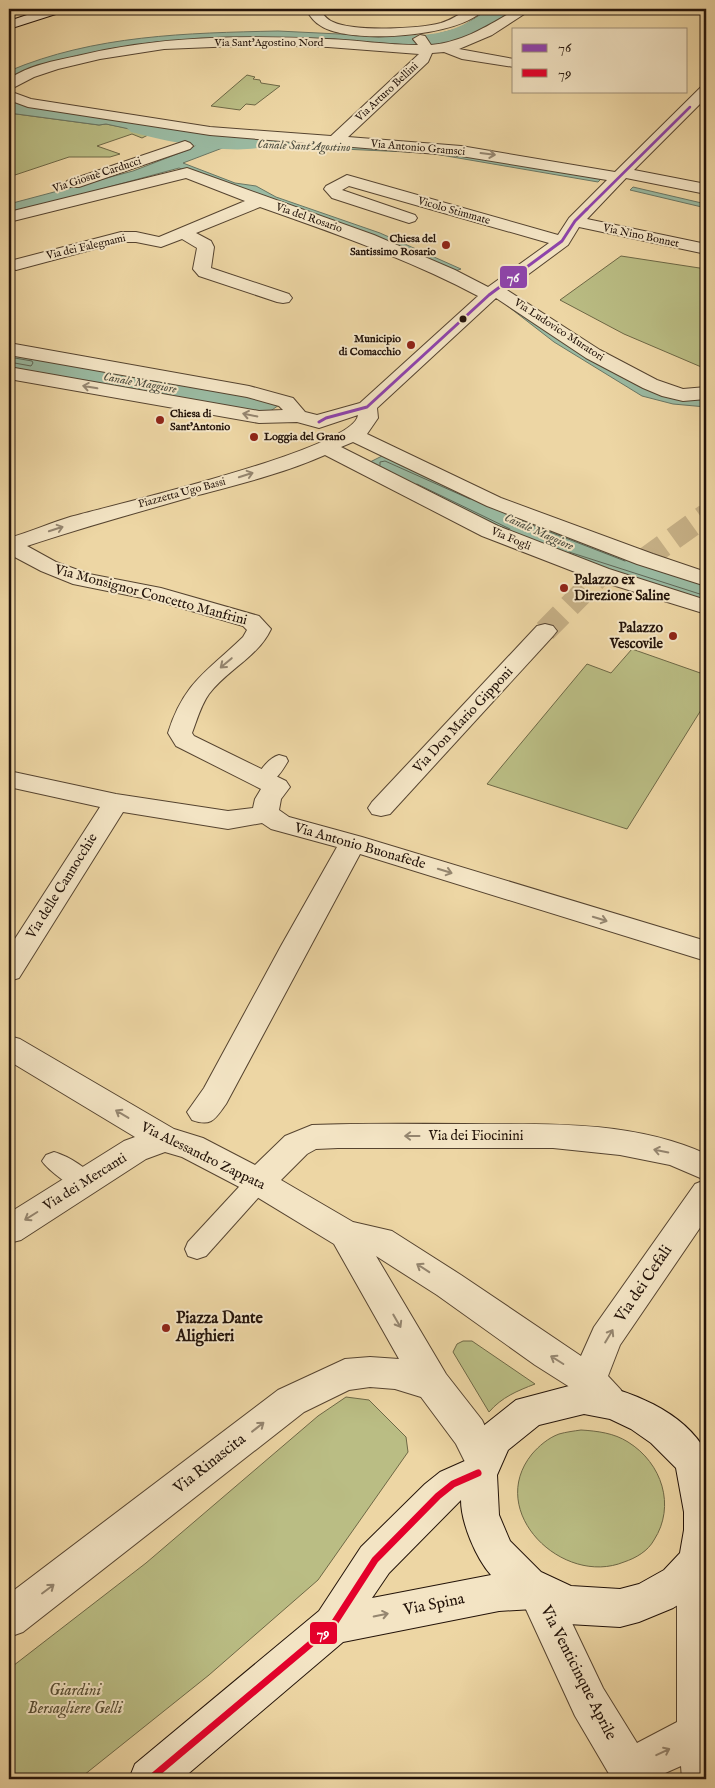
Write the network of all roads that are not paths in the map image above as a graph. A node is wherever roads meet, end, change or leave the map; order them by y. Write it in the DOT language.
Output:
graph roads {
  1 [pos="58,9"];
  2 [pos="312,9"];
  3 [pos="478,9"];
  4 [pos="526,9"];
  5 [pos="326,24"];
  6 [pos="9,25"];
  7 [pos="309,25"];
  8 [pos="420,40"];
  9 [pos="446,48"];
  10 [pos="512,64"];
  11 [pos="9,86"];
  12 [pos="706,90"];
  13 [pos="9,95"];
  14 [pos="335,141"];
  15 [pos="185,146"];
  16 [pos="182,173"];
  17 [pos="621,175"];
  18 [pos="249,181"];
  19 [pos="62,187"];
  20 [pos="706,189"];
  21 [pos="34,195"];
  22 [pos="260,201"];
  23 [pos="9,202"];
  24 [pos="433,205"];
  25 [pos="9,217"];
  26 [pos="409,218"];
  27 [pos="575,221"];
  28 [pos="185,234"];
  29 [pos="376,235"];
  30 [pos="562,241"];
  31 [pos="706,249"];
  32 [pos="16,265"];
  33 [pos="493,292"];
  34 [pos="283,298"];
  35 [pos="9,349"];
  36 [pos="9,373"];
  37 [pos="706,393"];
  38 [pos="367,407"];
  39 [pos="298,416"];
  40 [pos="318,422"];
  41 [pos="349,436"];
  42 [pos="325,447"];
  43 [pos="9,545"];
  44 [pos="706,579"];
  45 [pos="706,607"];
  46 [pos="545,631"];
  47 [pos="279,761"];
  48 [pos="9,779"];
  49 [pos="263,780"];
  50 [pos="116,802"];
  51 [pos="381,808"];
  52 [pos="266,814"];
  53 [pos="353,843"];
  54 [pos="706,951"];
  55 [pos="9,971"];
  56 [pos="9,1047"];
  57 [pos="203,1112"];
  58 [pos="164,1140"];
  59 [pos="54,1161"];
  60 [pos="706,1168"];
  61 [pos="85,1182"];
  62 [pos="258,1182"];
  63 [pos="706,1193"];
  64 [pos="9,1230"];
  65 [pos="346,1234"];
  66 [pos="197,1249"];
  67 [pos="433,1385"];
  68 [pos="599,1391"];
  69 [pos="697,1458"];
  70 [pos="481,1466"];
  71 [pos="699,1563"];
  72 [pos="536,1591"];
  73 [pos="9,1618"];
  74 [pos="333,1625"];
  75 [pos="698,1733"];
  76 [pos="150,1779"];
  77 [pos="635,1779"];
  78 [pos="703,1779"];
  1 -- 6 [label="street"];
  2 -- 5 [label="street"];
  3 -- 8 [label="street, Via Sant'Agostino Nord"];
  4 -- 9 [label="street, Via Sant'Agostino Nord"];
  5 -- 7 [label="street, Via Sant'Agostino Nord"];
  5 -- 8 [label="street"];
  8 -- 9 [label="street, Via Sant'Agostino Nord"];
  8 -- 11 [label="street, Via Sant'Agostino Nord"];
  8 -- 14 [label="street, Via Arturo Bellini"];
  9 -- 10 [label="street"];
  12 -- 17 [label="street"];
  13 -- 14 [label="street, Via Antonio Gramsci"];
  14 -- 17 [label="street, Via Antonio Gramsci, one-way"];
  15 -- 19 [label="street, Via Giosuè Carducci"];
  16 -- 22 [label="street, Via del Rosario"];
  16 -- 25 [label="street, Via Giosuè Carducci"];
  17 -- 20 [label="street, Via Antonio Gramsci"];
  17 -- 27 [label="street"];
  18 -- 29 [label="street"];
  21 -- 23 [label="street, Via Giosuè Carducci"];
  22 -- 28 [label="street, Via dei Falegnami"];
  22 -- 29 [label="street, Via del Rosario"];
  24 -- 26 [label="street"];
  26 -- 29 [label="street"];
  26 -- 30 [label="street, Vicolo Stimmate"];
  27 -- 30 [label="street"];
  27 -- 31 [label="street, Via Nino Bonnet"];
  28 -- 32 [label="street, Via dei Falegnami"];
  28 -- 34 [label="street"];
  29 -- 33 [label="street, Via del Rosario"];
  30 -- 33 [label="street"];
  33 -- 37 [label="street, Via Ludovico Muratori"];
  33 -- 38 [label="street"];
  35 -- 39 [label="street"];
  39 -- 36 [label="street, one-way"];
  38 -- 40 [label="street"];
  38 -- 41 [label="street"];
  39 -- 40 [label="street"];
  40 -- 41 [label="street"];
  41 -- 42 [label="street, Piazzetta Ugo Bassi"];
  41 -- 44 [label="street"];
  43 -- 42 [label="street, Piazzetta Ugo Bassi, one-way"];
  42 -- 45 [label="street, Via Fogli"];
  43 -- 49 [label="street, Via Monsignor Concetto Manfrini, one-way"];
  46 -- 51 [label="street, Via Don Mario Gipponi"];
  47 -- 49 [label="lane"];
  48 -- 50 [label="street"];
  49 -- 52 [label="street"];
  50 -- 52 [label="street"];
  50 -- 55 [label="street, Via delle Cannocchie"];
  52 -- 53 [label="street, Via Antonio Buonafede"];
  53 -- 54 [label="street, Via Antonio Buonafede, one-way"];
  53 -- 57 [label="street"];
  58 -- 56 [label="street, Via Alessandro Zappata, one-way"];
  58 -- 61 [label="street, Via dei Mercanti"];
  58 -- 62 [label="street, Via Alessandro Zappata"];
  59 -- 61 [label="lane"];
  60 -- 62 [label="street, Via dei Fiocinini, one-way"];
  61 -- 64 [label="street, Via dei Mercanti, one-way"];
  62 -- 65 [label="street, Via Alessandro Zappata"];
  62 -- 66 [label="lane"];
  68 -- 63 [label="street, Via dei Cefali, one-way"];
  65 -- 67 [label="street, Via Alessandro Zappata, one-way"];
  68 -- 65 [label="street, Via Alessandro Zappata, one-way"];
  67 -- 70 [label="street, Via Alessandro Zappata"];
  73 -- 67 [label="street, Via Rinascita, one-way"];
  68 -- 69 [label="street"];
  68 -- 70 [label="street"];
  69 -- 71 [label="street"];
  70 -- 72 [label="street"];
  70 -- 74 [label="street, Via Spina"];
  71 -- 72 [label="street"];
  71 -- 75 [label="street"];
  74 -- 72 [label="street, Via Spina, one-way"];
  72 -- 77 [label="street, Via Venticinque Aprile"];
  74 -- 76 [label="street, Via Spina"];
  77 -- 75 [label="street, Via Venticinque Aprile, one-way"];
  75 -- 78 [label="street"];
}
